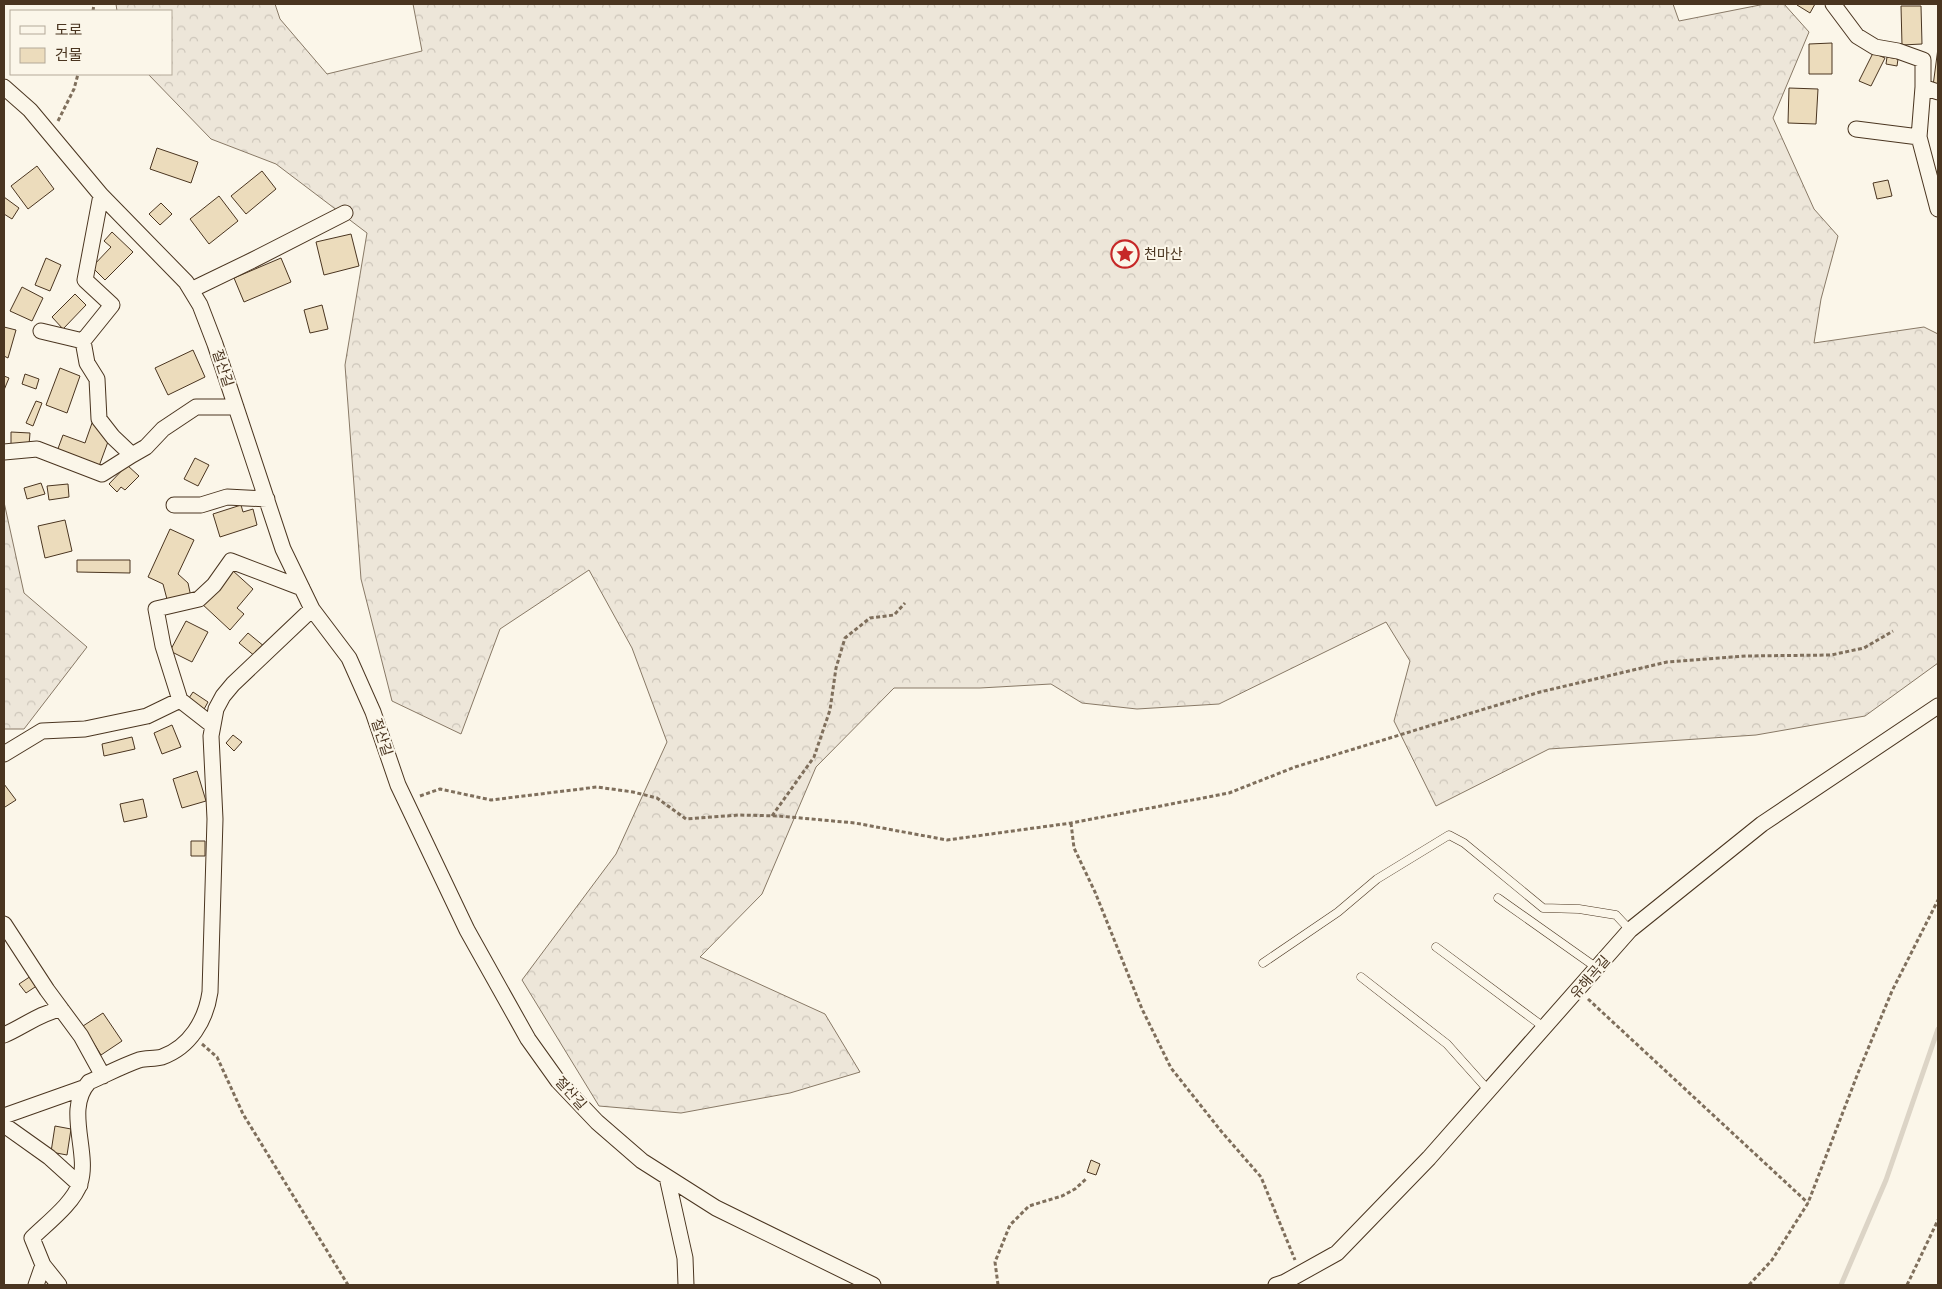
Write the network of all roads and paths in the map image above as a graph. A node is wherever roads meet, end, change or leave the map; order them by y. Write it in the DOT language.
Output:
graph roads {
  1 [pos="1833,4"];
  2 [pos="78,75"];
  3 [pos="4,87"];
  4 [pos="1923,87"];
  5 [pos="1938,92"];
  6 [pos="1856,129"];
  7 [pos="51,135"];
  8 [pos="1919,137"];
  9 [pos="101,194"];
  10 [pos="1938,209"];
  11 [pos="344,213"];
  12 [pos="191,290"];
  13 [pos="41,332"];
  14 [pos="82,341"];
  15 [pos="236,407"];
  16 [pos="4,452"];
  17 [pos="132,455"];
  18 [pos="267,499"];
  19 [pos="174,505"];
  20 [pos="302,588"];
  21 [pos="905,604"];
  22 [pos="312,609"];
  23 [pos="1893,631"];
  24 [pos="180,700"];
  25 [pos="1938,706"];
  26 [pos="212,725"];
  27 [pos="4,754"];
  28 [pos="406,802"];
  29 [pos="772,816"];
  30 [pos="1071,823"];
  31 [pos="1498,898"];
  32 [pos="1938,900"];
  33 [pos="4,924"];
  34 [pos="1630,930"];
  35 [pos="1436,947"];
  36 [pos="1262,963"];
  37 [pos="1597,968"];
  38 [pos="1361,977"];
  39 [pos="1578,990"];
  40 [pos="61,1009"];
  41 [pos="1545,1028"];
  42 [pos="4,1035"];
  43 [pos="192,1036"];
  44 [pos="103,1076"];
  45 [pos="83,1088"];
  46 [pos="1489,1091"];
  47 [pos="4,1116"];
  48 [pos="4,1125"];
  49 [pos="666,1177"];
  50 [pos="1086,1179"];
  51 [pos="80,1185"];
  52 [pos="1808,1203"];
  53 [pos="1938,1220"];
  54 [pos="44,1266"];
  55 [pos="1301,1274"];
  56 [pos="36,1285"];
  57 [pos="59,1285"];
  58 [pos="348,1285"];
  59 [pos="686,1285"];
  60 [pos="873,1285"];
  61 [pos="998,1285"];
  62 [pos="1276,1285"];
  63 [pos="1749,1285"];
  64 [pos="1907,1285"];
  1 -- 4 [label="street"];
  2 -- 7 [label="path"];
  3 -- 7 [label="street, 절산길"];
  4 -- 5 [label="street"];
  4 -- 8 [label="street"];
  6 -- 8 [label="street"];
  7 -- 9 [label="street, 절산길"];
  8 -- 10 [label="street"];
  9 -- 12 [label="street, 절산길"];
  9 -- 14 [label="street"];
  11 -- 12 [label="street"];
  12 -- 15 [label="street, 절산길"];
  13 -- 14 [label="street"];
  14 -- 17 [label="street"];
  15 -- 17 [label="street"];
  15 -- 18 [label="street, 절산길"];
  16 -- 17 [label="street"];
  18 -- 19 [label="street"];
  18 -- 20 [label="street, 절산길"];
  20 -- 22 [label="street, 절산길"];
  20 -- 24 [label="street"];
  21 -- 29 [label="path"];
  22 -- 26 [label="street"];
  22 -- 28 [label="street, 절산길"];
  23 -- 30 [label="path"];
  24 -- 26 [label="street"];
  24 -- 27 [label="street"];
  25 -- 34 [label="street, 유해곡길"];
  26 -- 43 [label="street"];
  28 -- 29 [label="path"];
  28 -- 49 [label="street, 절산길"];
  29 -- 30 [label="path"];
  30 -- 55 [label="path"];
  31 -- 37 [label="lane"];
  32 -- 52 [label="path"];
  33 -- 40 [label="street"];
  34 -- 36 [label="lane"];
  34 -- 37 [label="street, 유해곡길"];
  35 -- 41 [label="lane"];
  37 -- 39 [label="street, 유해곡길"];
  38 -- 46 [label="lane"];
  39 -- 41 [label="street, 유해곡길"];
  39 -- 52 [label="path"];
  40 -- 42 [label="street"];
  40 -- 44 [label="street"];
  41 -- 46 [label="street, 유해곡길"];
  43 -- 44 [label="street"];
  43 -- 58 [label="path"];
  44 -- 45 [label="street"];
  45 -- 47 [label="street"];
  45 -- 51 [label="street"];
  46 -- 55 [label="street, 유해곡길"];
  48 -- 51 [label="street"];
  49 -- 59 [label="street"];
  49 -- 60 [label="street, 절산길"];
  50 -- 61 [label="path"];
  51 -- 54 [label="street"];
  52 -- 63 [label="path"];
  53 -- 64 [label="path"];
  54 -- 56 [label="street"];
  54 -- 57 [label="street"];
  55 -- 62 [label="street, 유해곡길"];
}
